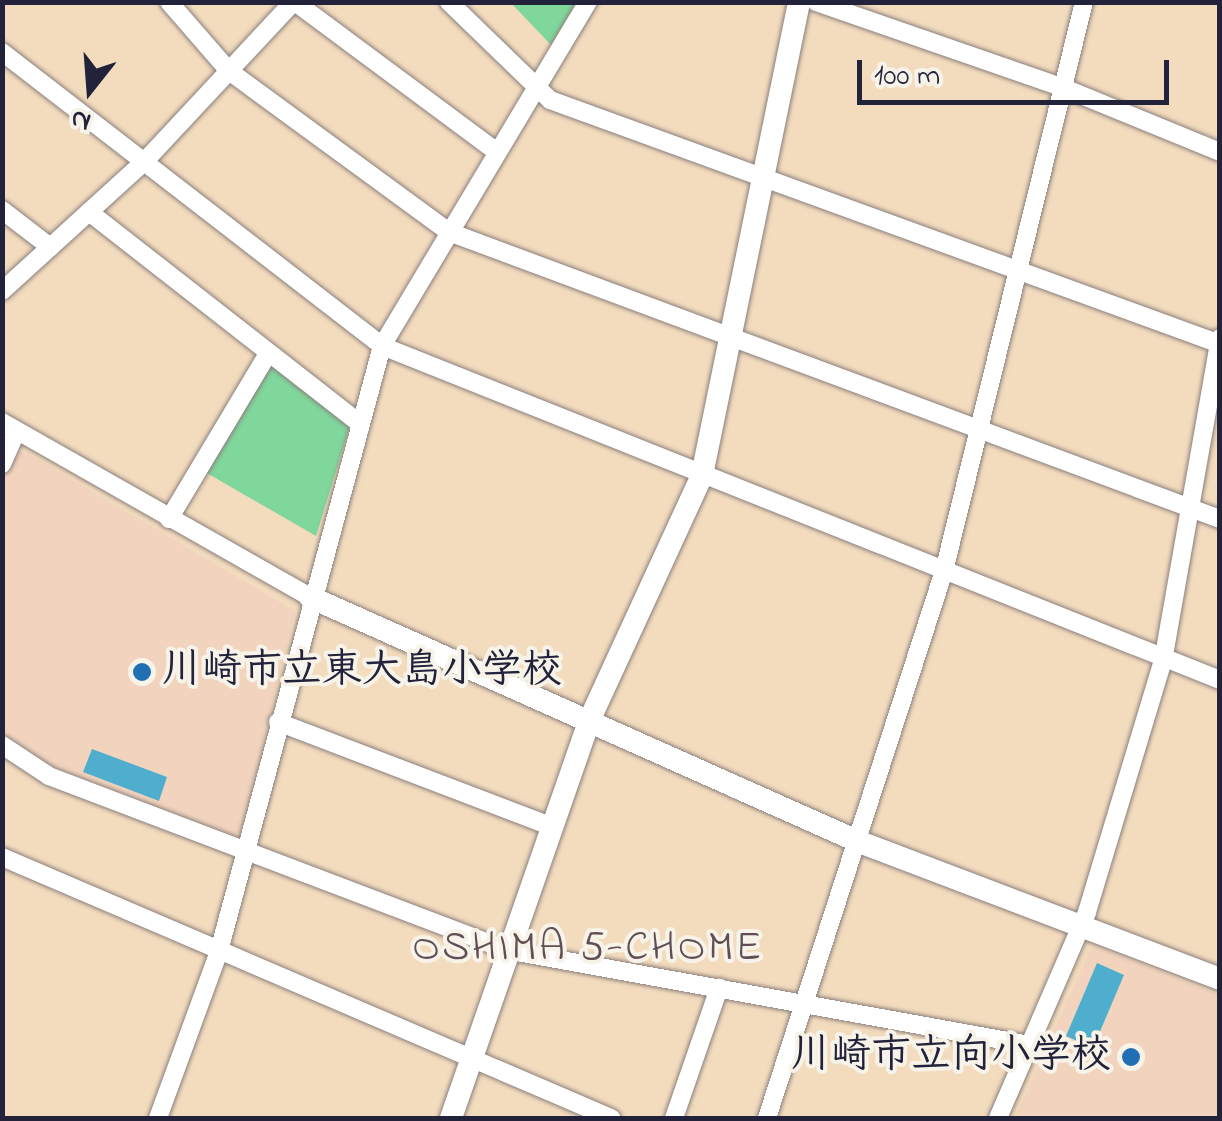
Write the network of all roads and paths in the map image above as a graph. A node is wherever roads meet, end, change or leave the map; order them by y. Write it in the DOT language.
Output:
graph roads {
  1 [pos="168,2"];
  2 [pos="294,2"];
  3 [pos="449,2"];
  4 [pos="588,2"];
  5 [pos="799,2"];
  6 [pos="816,2"];
  7 [pos="1084,2"];
  8 [pos="2,52"];
  9 [pos="229,71"];
  10 [pos="1064,88"];
  11 [pos="536,90"];
  12 [pos="497,152"];
  13 [pos="1220,152"];
  14 [pos="144,162"];
  15 [pos="764,177"];
  16 [pos="2,210"];
  17 [pos="89,212"];
  18 [pos="449,232"];
  19 [pos="50,247"];
  20 [pos="1018,270"];
  21 [pos="2,290"];
  22 [pos="732,337"];
  23 [pos="1219,342"];
  24 [pos="382,346"];
  25 [pos="267,354"];
  26 [pos="359,423"];
  27 [pos="10,427"];
  28 [pos="978,430"];
  29 [pos="2,464"];
  30 [pos="702,475"];
  31 [pos="1187,507"];
  32 [pos="169,519"];
  33 [pos="1220,519"];
  34 [pos="944,570"];
  35 [pos="310,597"];
  36 [pos="1164,660"];
  37 [pos="1220,680"];
  38 [pos="589,721"];
  39 [pos="278,722"];
  40 [pos="2,746"];
  41 [pos="550,826"];
  42 [pos="857,841"];
  43 [pos="246,849"];
  44 [pos="2,857"];
  45 [pos="1082,926"];
  46 [pos="506,950"];
  47 [pos="218,951"];
  48 [pos="1220,979"];
  49 [pos="719,988"];
  50 [pos="804,1004"];
  51 [pos="1030,1045"];
  52 [pos="471,1056"];
  53 [pos="158,1118"];
  54 [pos="451,1118"];
  55 [pos="612,1118"];
  56 [pos="674,1118"];
  57 [pos="768,1118"];
  58 [pos="998,1118"];
  1 -- 9 [label="street"];
  2 -- 9 [label="street"];
  2 -- 12 [label="street"];
  3 -- 11 [label="street"];
  4 -- 11 [label="street"];
  5 -- 15 [label="street"];
  6 -- 10 [label="street"];
  7 -- 10 [label="street"];
  8 -- 14 [label="street"];
  9 -- 14 [label="street"];
  9 -- 18 [label="street"];
  10 -- 13 [label="street"];
  10 -- 20 [label="street"];
  11 -- 12 [label="street"];
  11 -- 15 [label="street"];
  12 -- 18 [label="street"];
  14 -- 17 [label="street"];
  14 -- 24 [label="street"];
  15 -- 20 [label="street"];
  15 -- 22 [label="street"];
  16 -- 19 [label="street"];
  17 -- 19 [label="street"];
  17 -- 25 [label="street"];
  18 -- 22 [label="street"];
  18 -- 24 [label="street"];
  19 -- 21 [label="street"];
  20 -- 23 [label="street"];
  20 -- 28 [label="street"];
  22 -- 28 [label="street"];
  22 -- 30 [label="street"];
  23 -- 31 [label="street"];
  24 -- 26 [label="street"];
  24 -- 30 [label="street"];
  25 -- 26 [label="street"];
  25 -- 32 [label="street"];
  26 -- 35 [label="street"];
  27 -- 29 [label="street"];
  27 -- 32 [label="street"];
  28 -- 31 [label="street"];
  28 -- 34 [label="street"];
  30 -- 34 [label="street"];
  30 -- 38 [label="street"];
  31 -- 33 [label="street"];
  31 -- 36 [label="street"];
  32 -- 35 [label="street"];
  34 -- 36 [label="street"];
  34 -- 42 [label="street"];
  35 -- 38 [label="street"];
  35 -- 39 [label="street"];
  36 -- 37 [label="street"];
  36 -- 45 [label="street"];
  38 -- 41 [label="street"];
  38 -- 42 [label="street"];
  39 -- 41 [label="street"];
  39 -- 43 [label="street"];
  40 -- 43 [label="street"];
  41 -- 46 [label="street"];
  42 -- 45 [label="street"];
  42 -- 50 [label="street"];
  43 -- 46 [label="street"];
  43 -- 47 [label="street"];
  44 -- 47 [label="street"];
  45 -- 48 [label="street"];
  45 -- 51 [label="street"];
  46 -- 49 [label="street"];
  46 -- 52 [label="street"];
  47 -- 52 [label="street"];
  47 -- 53 [label="street"];
  49 -- 50 [label="street"];
  49 -- 56 [label="street"];
  50 -- 51 [label="street"];
  50 -- 57 [label="street"];
  51 -- 58 [label="street"];
  52 -- 54 [label="street"];
  52 -- 55 [label="street"];
}
